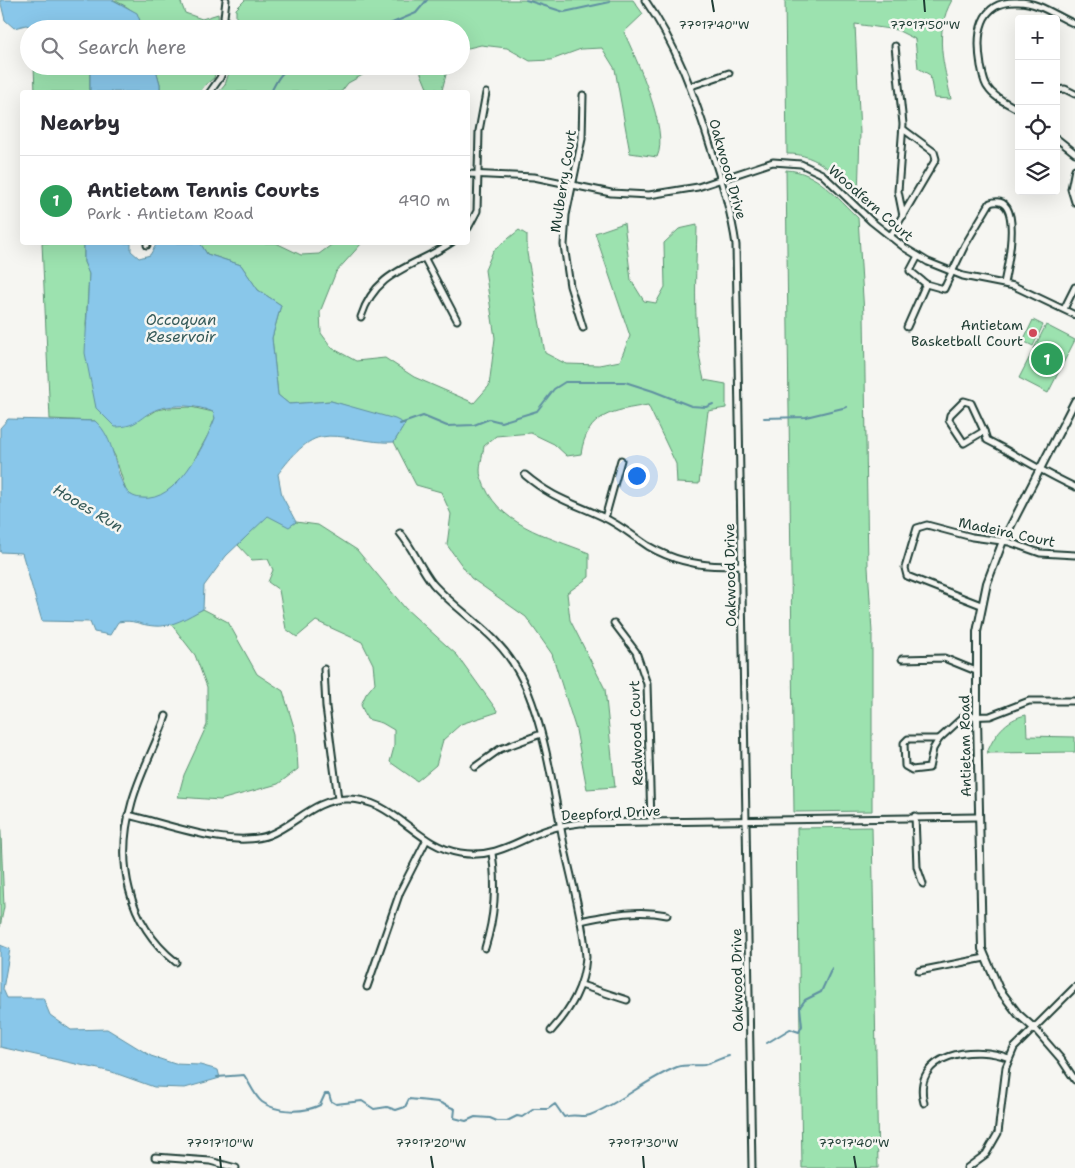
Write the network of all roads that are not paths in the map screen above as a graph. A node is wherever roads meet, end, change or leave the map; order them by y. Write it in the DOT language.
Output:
graph roads {
  1 [pos="226,0"];
  2 [pos="646,0"];
  3 [pos="224,20"];
  4 [pos="1075,24"];
  5 [pos="895,46"];
  6 [pos="729,73"];
  7 [pos="221,75"];
  8 [pos="691,86"];
  9 [pos="211,90"];
  10 [pos="1060,90"];
  11 [pos="486,93"];
  12 [pos="1075,94"];
  13 [pos="583,95"];
  14 [pos="1015,108"];
  15 [pos="903,129"];
  16 [pos="1060,141"];
  17 [pos="1075,153"];
  18 [pos="1075,169"];
  19 [pos="470,174"];
  20 [pos="479,174"];
  21 [pos="722,179"];
  22 [pos="572,185"];
  23 [pos="1075,202"];
  24 [pos="903,216"];
  25 [pos="470,224"];
  26 [pos="890,237"];
  27 [pos="447,245"];
  28 [pos="918,256"];
  29 [pos="425,259"];
  30 [pos="952,272"];
  31 [pos="1004,283"];
  32 [pos="926,284"];
  33 [pos="1075,287"];
  34 [pos="1064,309"];
  35 [pos="1075,315"];
  36 [pos="361,317"];
  37 [pos="457,320"];
  38 [pos="907,327"];
  39 [pos="583,328"];
  40 [pos="1075,401"];
  41 [pos="984,432"];
  42 [pos="620,460"];
  43 [pos="1039,471"];
  44 [pos="525,475"];
  45 [pos="1075,488"];
  46 [pos="605,518"];
  47 [pos="400,533"];
  48 [pos="1003,540"];
  49 [pos="1075,555"];
  50 [pos="742,565"];
  51 [pos="981,605"];
  52 [pos="614,623"];
  53 [pos="902,659"];
  54 [pos="324,669"];
  55 [pos="976,671"];
  56 [pos="1075,701"];
  57 [pos="166,716"];
  58 [pos="977,716"];
  59 [pos="541,734"];
  60 [pos="939,739"];
  61 [pos="475,767"];
  62 [pos="338,799"];
  63 [pos="128,815"];
  64 [pos="915,816"];
  65 [pos="978,817"];
  66 [pos="745,820"];
  67 [pos="651,822"];
  68 [pos="560,826"];
  69 [pos="426,841"];
  70 [pos="492,853"];
  71 [pos="924,884"];
  72 [pos="667,915"];
  73 [pos="580,921"];
  74 [pos="485,948"];
  75 [pos="985,958"];
  76 [pos="176,962"];
  77 [pos="919,971"];
  78 [pos="581,985"];
  79 [pos="367,987"];
  80 [pos="1075,987"];
  81 [pos="627,1000"];
  82 [pos="1035,1029"];
  83 [pos="551,1031"];
  84 [pos="1009,1058"];
  85 [pos="1075,1080"];
  86 [pos="924,1103"];
  87 [pos="155,1158"];
  88 [pos="236,1168"];
  89 [pos="752,1168"];
  90 [pos="967,1168"];
  1 -- 3 [label="street"];
  2 -- 8 [label="street, Oakwood Drive"];
  4 -- 14 [label="street"];
  5 -- 15 [label="street"];
  6 -- 8 [label="street"];
  7 -- 9 [label="street"];
  8 -- 21 [label="street, Oakwood Drive"];
  10 -- 12 [label="street"];
  11 -- 20 [label="street"];
  13 -- 22 [label="street, Mulberry Court"];
  15 -- 24 [label="street"];
  15 -- 24 [label="street"];
  16 -- 17 [label="street"];
  18 -- 23 [label="street"];
  19 -- 20 [label="street, Woodfern Court"];
  20 -- 22 [label="street, Woodfern Court"];
  20 -- 25 [label="street"];
  21 -- 22 [label="street, Woodfern Court"];
  21 -- 26 [label="street, Woodfern Court"];
  21 -- 50 [label="street, Oakwood Drive"];
  22 -- 39 [label="street, Mulberry Court"];
  24 -- 26 [label="street"];
  26 -- 28 [label="street, Woodfern Court"];
  27 -- 29 [label="street"];
  28 -- 30 [label="street, Woodfern Court"];
  28 -- 32 [label="street"];
  29 -- 36 [label="street"];
  29 -- 37 [label="street"];
  30 -- 31 [label="street, Woodfern Court"];
  30 -- 31 [label="street"];
  30 -- 32 [label="street"];
  31 -- 34 [label="street, Woodfern Court"];
  32 -- 38 [label="street"];
  33 -- 34 [label="street"];
  34 -- 35 [label="street, Woodfern Court"];
  40 -- 43 [label="street, Antietam Road"];
  41 -- 41 [label="street"];
  41 -- 43 [label="street"];
  42 -- 46 [label="street"];
  43 -- 45 [label="street"];
  43 -- 48 [label="street, Antietam Road"];
  44 -- 46 [label="street"];
  46 -- 50 [label="street"];
  47 -- 59 [label="street"];
  48 -- 49 [label="street, Madeira Court"];
  48 -- 51 [label="street, Antietam Road"];
  48 -- 51 [label="street, Madeira Court"];
  50 -- 66 [label="street, Oakwood Drive"];
  51 -- 55 [label="street, Antietam Road"];
  52 -- 67 [label="street, Redwood Court"];
  53 -- 55 [label="street"];
  54 -- 62 [label="street"];
  55 -- 58 [label="street, Antietam Road"];
  56 -- 58 [label="street"];
  57 -- 63 [label="street"];
  58 -- 60 [label="street"];
  58 -- 65 [label="street, Antietam Road"];
  59 -- 61 [label="street"];
  59 -- 68 [label="street"];
  60 -- 60 [label="street"];
  62 -- 63 [label="street, Deepford Drive"];
  62 -- 69 [label="street, Deepford Drive"];
  63 -- 76 [label="street"];
  64 -- 65 [label="street, Deepford Drive"];
  64 -- 66 [label="street, Deepford Drive"];
  64 -- 71 [label="street"];
  65 -- 75 [label="street, Antietam Road"];
  66 -- 67 [label="street, Deepford Drive"];
  66 -- 89 [label="street, Oakwood Drive"];
  67 -- 68 [label="street, Deepford Drive"];
  68 -- 70 [label="street, Deepford Drive"];
  68 -- 73 [label="street"];
  69 -- 70 [label="street, Deepford Drive"];
  69 -- 79 [label="street"];
  70 -- 74 [label="street"];
  72 -- 73 [label="street"];
  73 -- 78 [label="street"];
  75 -- 77 [label="street"];
  75 -- 82 [label="street, Antietam Road"];
  78 -- 81 [label="street"];
  78 -- 83 [label="street"];
  80 -- 82 [label="street"];
  82 -- 84 [label="street"];
  82 -- 85 [label="street, Antietam Road"];
  84 -- 86 [label="street"];
  84 -- 90 [label="street"];
  87 -- 88 [label="street"];
}
